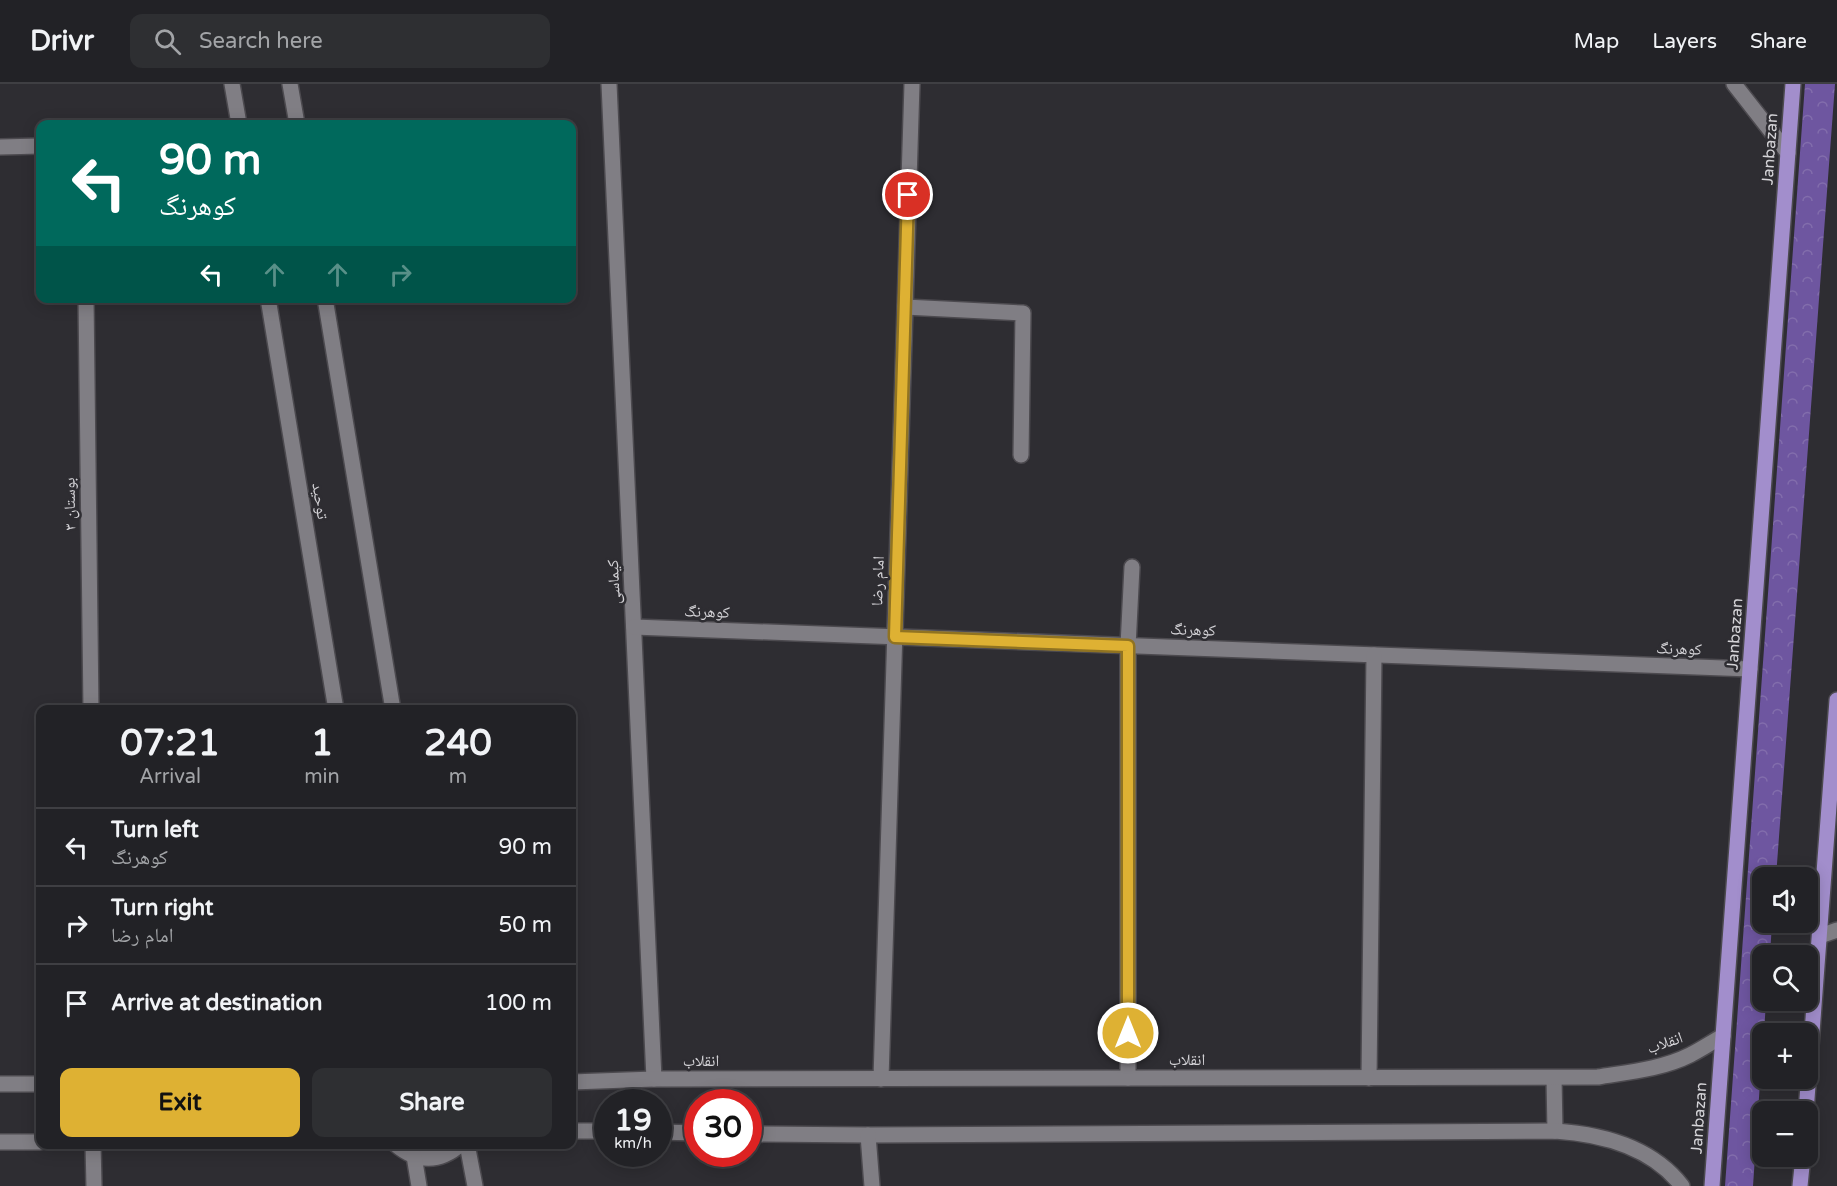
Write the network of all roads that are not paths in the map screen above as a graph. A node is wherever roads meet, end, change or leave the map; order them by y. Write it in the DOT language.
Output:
graph roads {
  1 [pos="232,84"];
  2 [pos="290,84"];
  3 [pos="609,84"];
  4 [pos="912,84"];
  5 [pos="1734,84"];
  6 [pos="1793,84"];
  7 [pos="238,120"];
  8 [pos="296,120"];
  9 [pos="36,146"];
  10 [pos="0,147"];
  11 [pos="1788,153"];
  12 [pos="86,303"];
  13 [pos="269,303"];
  14 [pos="326,303"];
  15 [pos="905,307"];
  16 [pos="1021,455"];
  17 [pos="1132,567"];
  18 [pos="634,627"];
  19 [pos="895,637"];
  20 [pos="1128,646"];
  21 [pos="1374,655"];
  22 [pos="1750,669"];
  23 [pos="1837,700"];
  24 [pos="91,705"];
  25 [pos="335,705"];
  26 [pos="392,705"];
  27 [pos="1837,930"];
  28 [pos="1820,936"];
  29 [pos="1723,1036"];
  30 [pos="1128,1078"];
  31 [pos="1369,1078"];
  32 [pos="1554,1078"];
  33 [pos="654,1079"];
  34 [pos="881,1079"];
  35 [pos="576,1082"];
  36 [pos="0,1084"];
  37 [pos="36,1084"];
  38 [pos="1807,1101"];
  39 [pos="576,1131"];
  40 [pos="594,1131"];
  41 [pos="1555,1131"];
  42 [pos="762,1134"];
  43 [pos="867,1136"];
  44 [pos="0,1142"];
  45 [pos="36,1142"];
  46 [pos="93,1149"];
  47 [pos="401,1149"];
  48 [pos="455,1149"];
  49 [pos="468,1149"];
  50 [pos="414,1156"];
  51 [pos="1802,1167"];
  52 [pos="94,1186"];
  53 [pos="419,1186"];
  54 [pos="475,1186"];
  55 [pos="873,1186"];
  56 [pos="1682,1186"];
  57 [pos="1712,1186"];
  58 [pos="1800,1186"];
  1 -- 7 [label="street"];
  2 -- 8 [label="street"];
  3 -- 18 [label="street, کیماسی"];
  4 -- 15 [label="street, امام رضا"];
  5 -- 11 [label="street"];
  6 -- 11 [label="main road, Janbazan"];
  9 -- 10 [label="street"];
  11 -- 22 [label="main road, Janbazan"];
  12 -- 24 [label="street, بوستان ۳"];
  13 -- 25 [label="street, توحید"];
  14 -- 26 [label="street"];
  15 -- 16 [label="street"];
  15 -- 19 [label="street, امام رضا"];
  17 -- 20 [label="street"];
  18 -- 19 [label="street, کوهرنگ"];
  18 -- 33 [label="street, کیماسی"];
  19 -- 20 [label="street, کوهرنگ"];
  19 -- 34 [label="street, امام رضا"];
  20 -- 21 [label="street, کوهرنگ"];
  20 -- 30 [label="street"];
  21 -- 22 [label="street, کوهرنگ"];
  21 -- 31 [label="street"];
  22 -- 29 [label="main road, Janbazan"];
  23 -- 28 [label="main road"];
  27 -- 28 [label="street"];
  28 -- 38 [label="main road"];
  29 -- 32 [label="street, انقلاب"];
  29 -- 57 [label="main road, Janbazan"];
  30 -- 31 [label="street, انقلاب"];
  30 -- 34 [label="street, انقلاب"];
  31 -- 32 [label="street, انقلاب"];
  32 -- 41 [label="street"];
  33 -- 34 [label="street, انقلاب"];
  33 -- 35 [label="street, انقلاب"];
  36 -- 37 [label="street"];
  39 -- 40 [label="street"];
  41 -- 43 [label="street"];
  41 -- 56 [label="street"];
  42 -- 43 [label="street"];
  43 -- 55 [label="street"];
  44 -- 45 [label="street"];
  46 -- 52 [label="street"];
  47 -- 50 [label="street"];
  48 -- 50 [label="street"];
  49 -- 54 [label="street"];
  50 -- 53 [label="street"];
  51 -- 58 [label="main road"];
}
